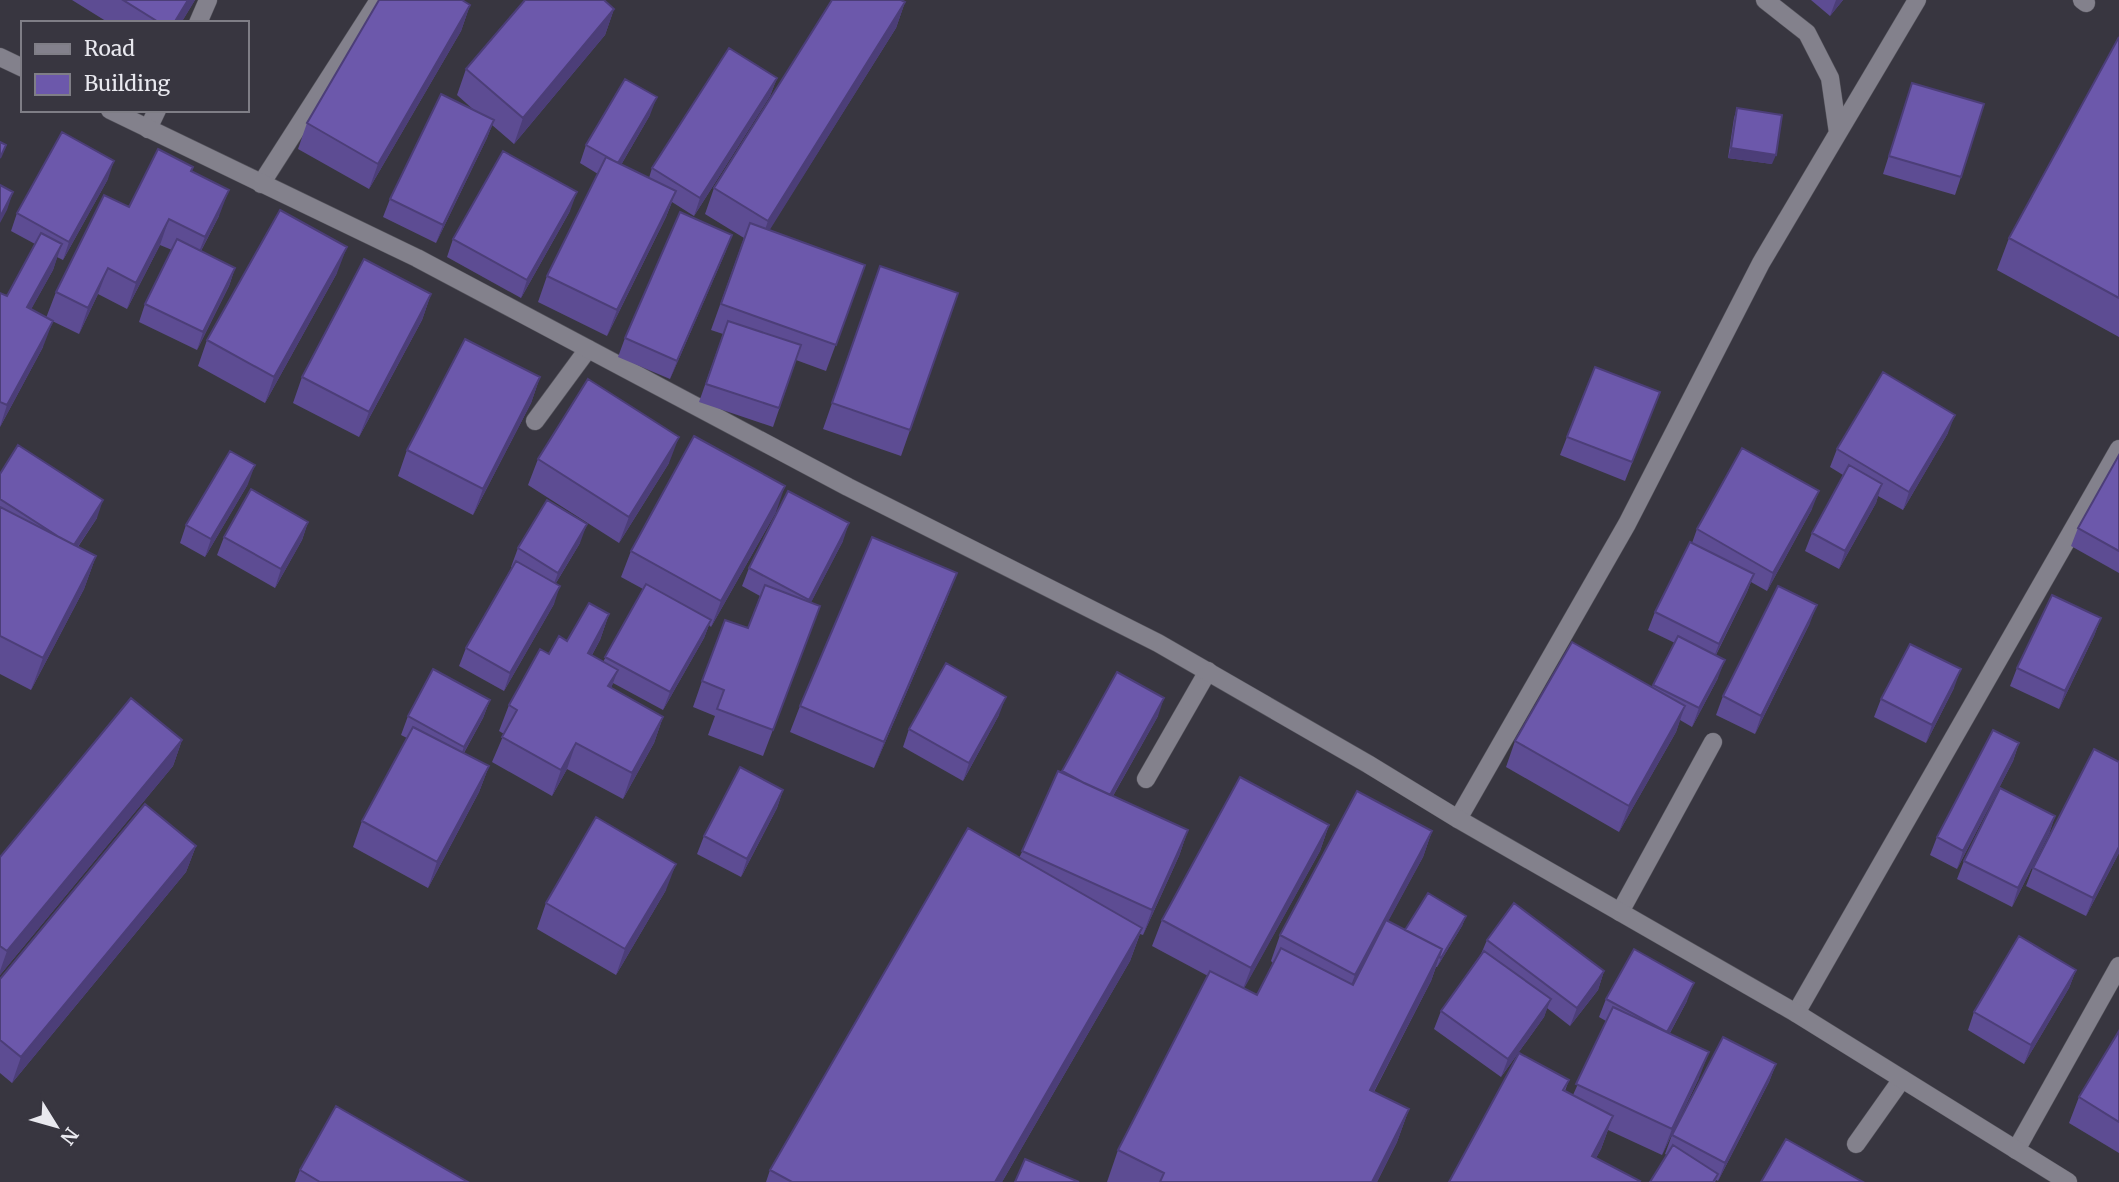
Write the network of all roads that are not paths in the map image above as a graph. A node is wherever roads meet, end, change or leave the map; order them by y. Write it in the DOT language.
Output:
graph roads {
  1 [pos="208,0"];
  2 [pos="379,0"];
  3 [pos="1765,0"];
  4 [pos="1917,0"];
  5 [pos="199,21"];
  6 [pos="0,57"];
  7 [pos="21,67"];
  8 [pos="114,112"];
  9 [pos="156,112"];
  10 [pos="148,129"];
  11 [pos="1838,133"];
  12 [pos="261,184"];
  13 [pos="588,349"];
  14 [pos="535,421"];
  15 [pos="2119,449"];
  16 [pos="1208,671"];
  17 [pos="1713,742"];
  18 [pos="1146,779"];
  19 [pos="1458,819"];
  20 [pos="1620,912"];
  21 [pos="2119,966"];
  22 [pos="1796,1013"];
  23 [pos="1902,1079"];
  24 [pos="1856,1144"];
  25 [pos="2016,1150"];
  26 [pos="2068,1182"];
  1 -- 5 [label="street"];
  2 -- 12 [label="street"];
  3 -- 11 [label="street"];
  4 -- 11 [label="street"];
  6 -- 7 [label="street"];
  8 -- 10 [label="street"];
  9 -- 10 [label="street"];
  10 -- 12 [label="street"];
  11 -- 19 [label="street"];
  12 -- 13 [label="street"];
  13 -- 14 [label="street"];
  13 -- 16 [label="street"];
  15 -- 22 [label="street"];
  16 -- 18 [label="street"];
  16 -- 19 [label="street"];
  17 -- 20 [label="street"];
  19 -- 20 [label="street"];
  20 -- 22 [label="street"];
  21 -- 25 [label="street"];
  22 -- 23 [label="street"];
  23 -- 24 [label="street"];
  23 -- 25 [label="street"];
  25 -- 26 [label="street"];
}
